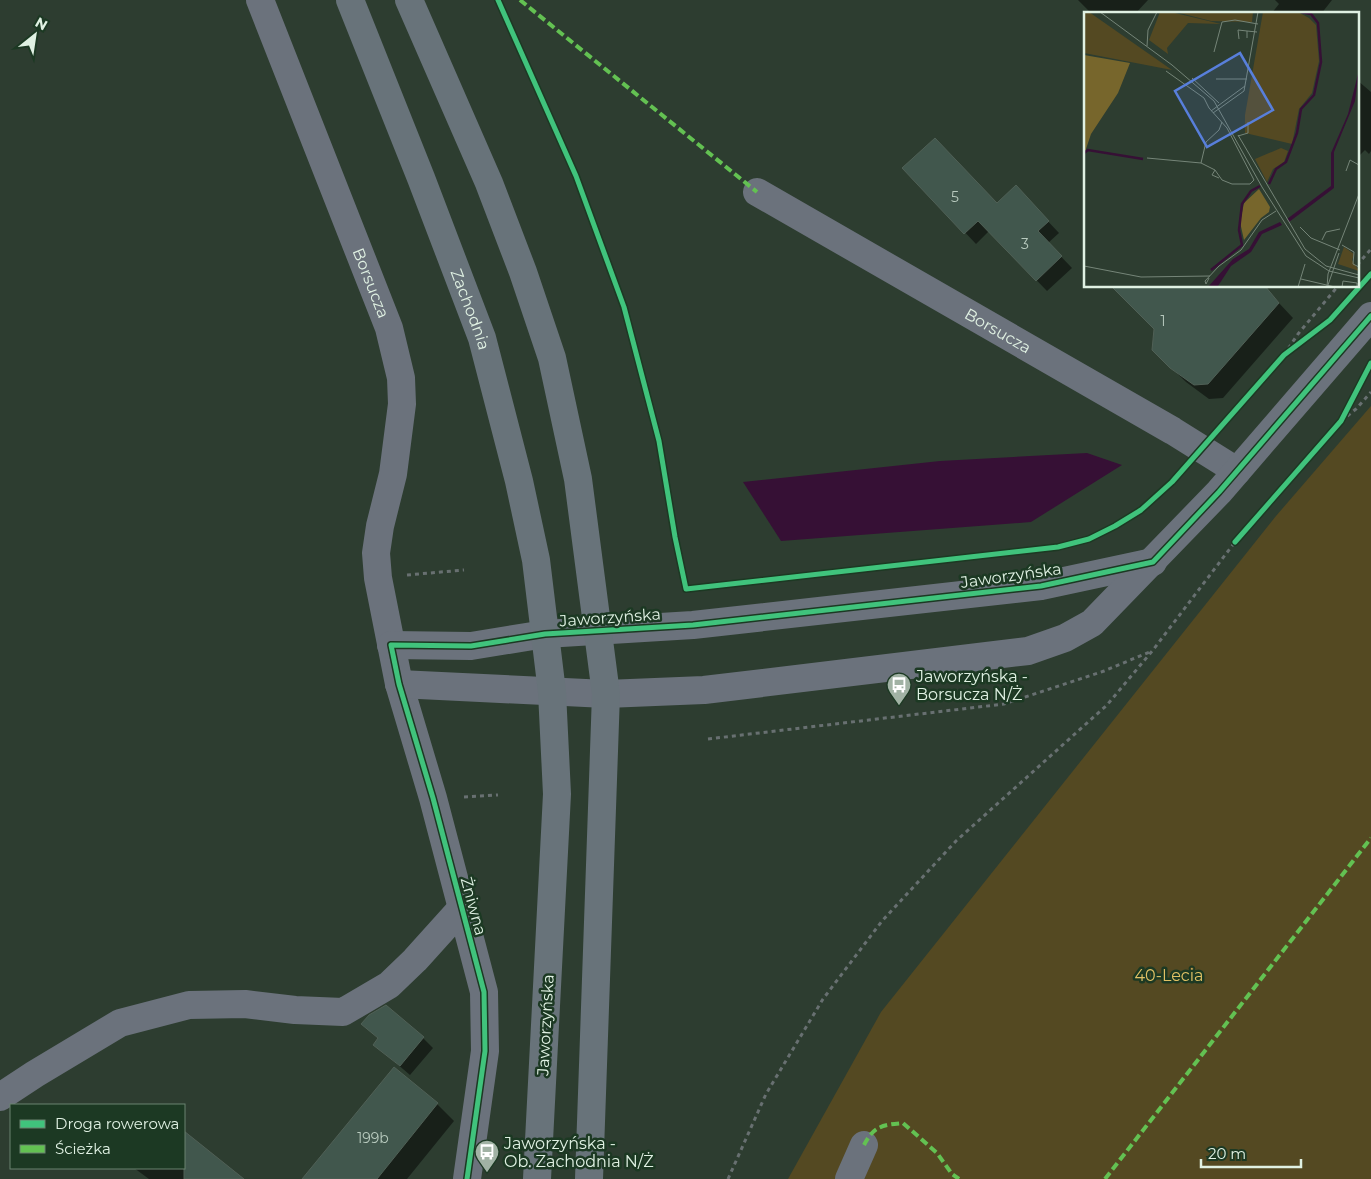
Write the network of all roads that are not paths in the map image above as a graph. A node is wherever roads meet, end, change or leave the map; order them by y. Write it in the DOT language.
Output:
graph roads {
  1 [pos="260,0"];
  2 [pos="350,0"];
  3 [pos="409,0"];
  4 [pos="757,192"];
  5 [pos="1371,316"];
  6 [pos="1237,471"];
  7 [pos="1153,562"];
  8 [pos="597,631"];
  9 [pos="545,634"];
  10 [pos="391,645"];
  11 [pos="399,684"];
  12 [pos="552,692"];
  13 [pos="606,694"];
  14 [pos="461,909"];
  15 [pos="0,1098"];
  16 [pos="864,1145"];
  17 [pos="467,1179"];
  18 [pos="537,1179"];
  19 [pos="588,1179"];
  20 [pos="849,1179"];
  1 -- 10 [label="street, Borsucza"];
  2 -- 9 [label="main road, Zachodnia"];
  3 -- 8 [label="main road"];
  4 -- 6 [label="street, Borsucza"];
  5 -- 6 [label="street"];
  6 -- 7 [label="street"];
  7 -- 8 [label="street, Jaworzyńska"];
  7 -- 13 [label="street"];
  8 -- 9 [label="street, Jaworzyńska"];
  8 -- 13 [label="main road, Jaworzyńska"];
  9 -- 10 [label="street"];
  9 -- 12 [label="main road, Jaworzyńska"];
  10 -- 11 [label="street, Żniwna"];
  11 -- 12 [label="street"];
  11 -- 14 [label="street, Żniwna"];
  12 -- 13 [label="street"];
  12 -- 18 [label="main road, Jaworzyńska"];
  13 -- 19 [label="main road, Jaworzyńska"];
  14 -- 15 [label="street"];
  14 -- 17 [label="street, Żniwna"];
  16 -- 20 [label="street"];
}
